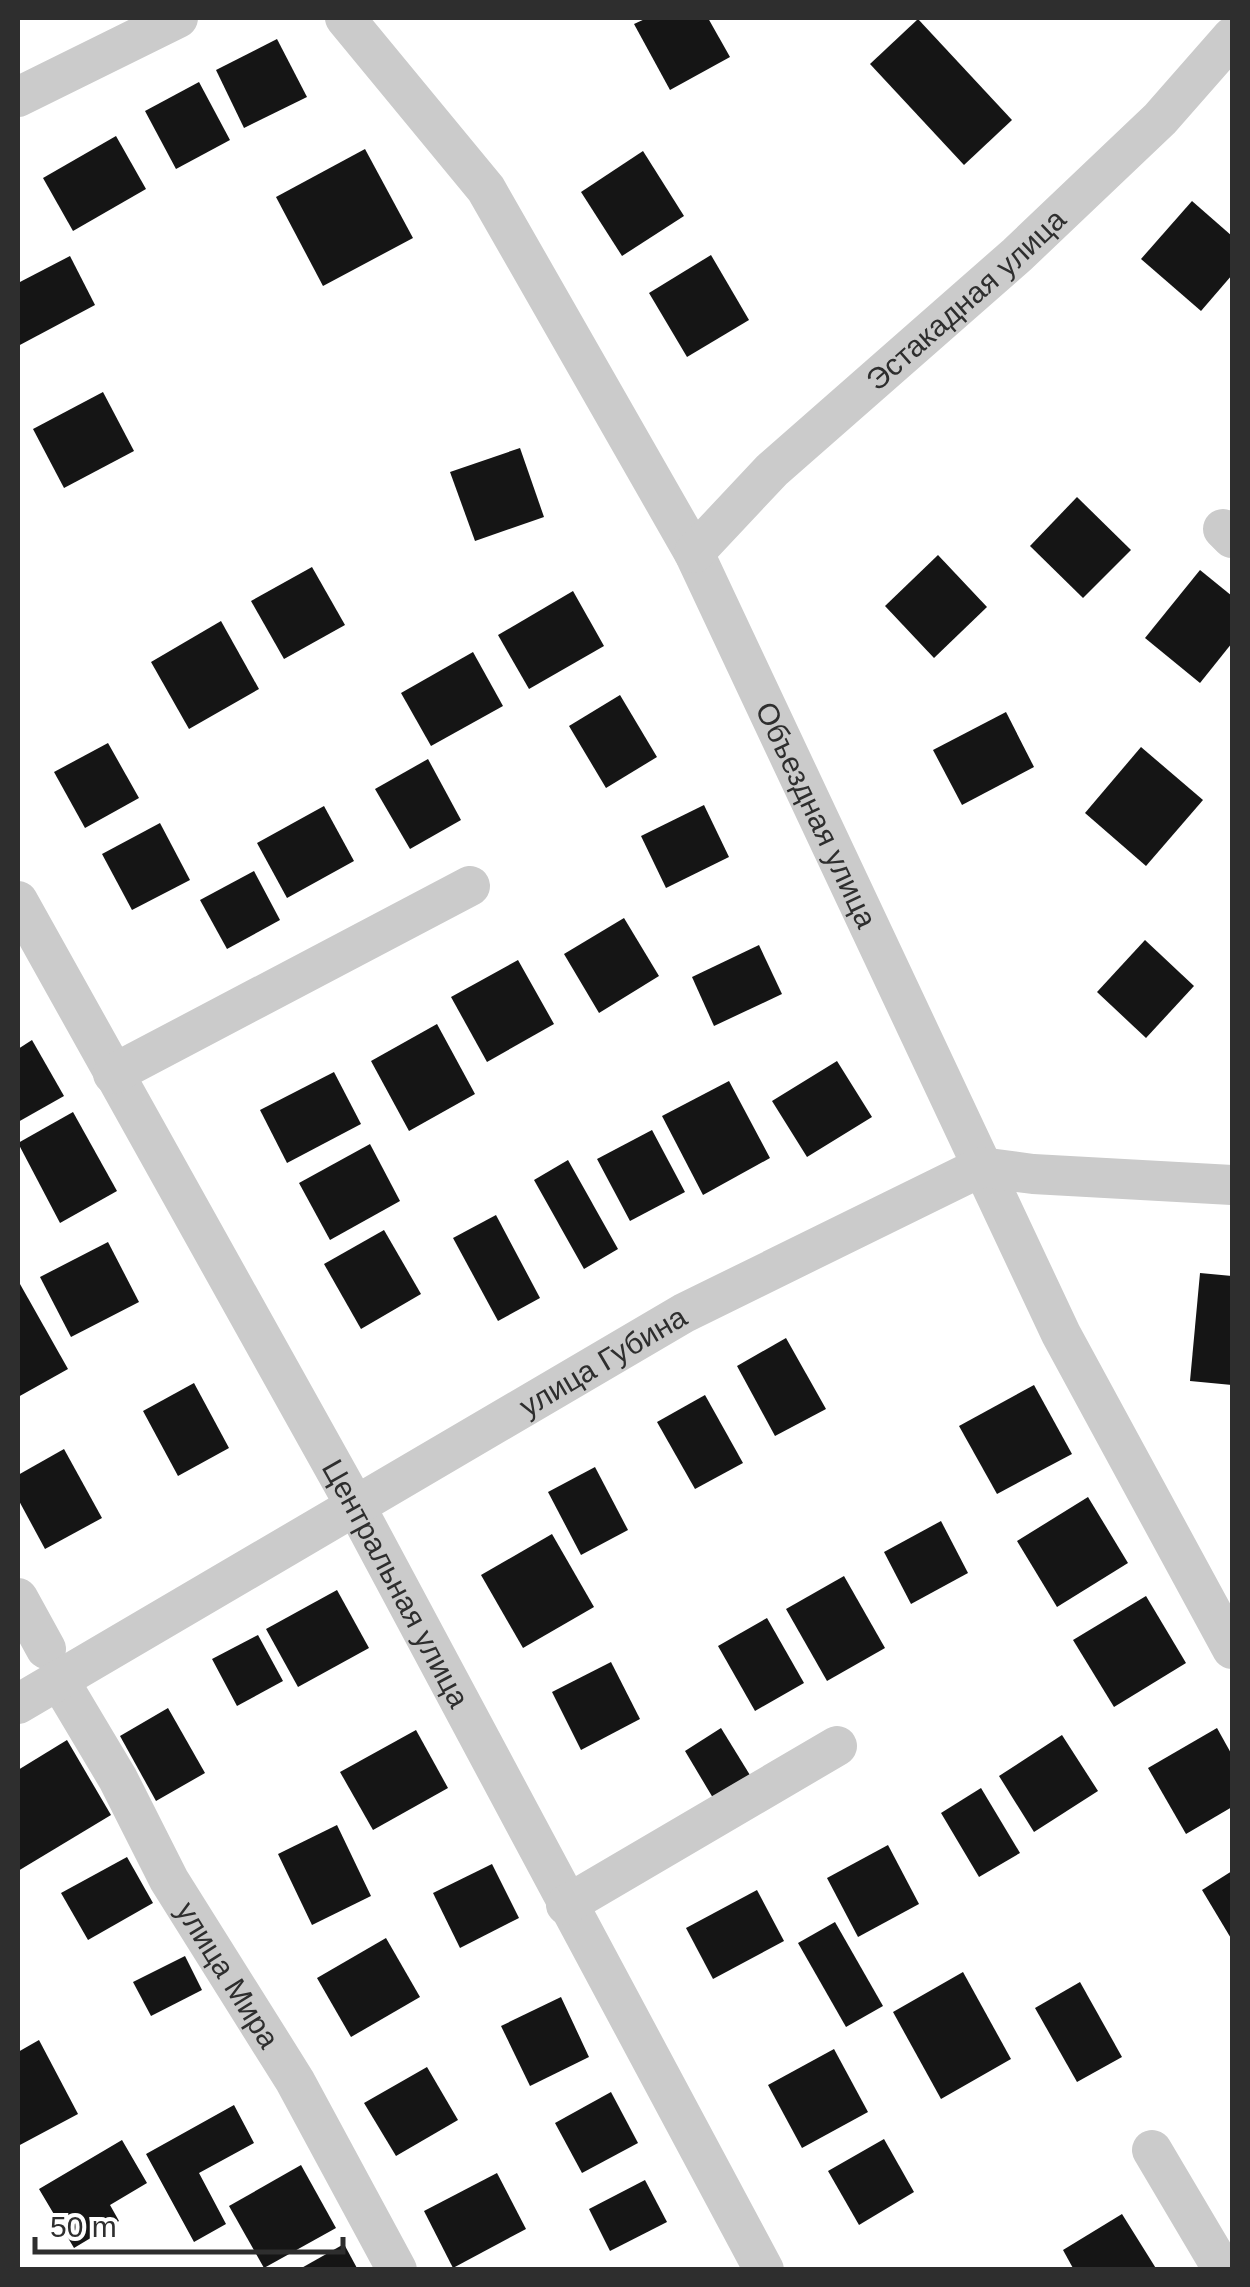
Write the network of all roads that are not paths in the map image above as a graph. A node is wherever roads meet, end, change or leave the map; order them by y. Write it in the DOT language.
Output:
graph roads {
  1 [pos="178,18"];
  2 [pos="345,18"];
  3 [pos="1232,37"];
  4 [pos="18,97"];
  5 [pos="694,553"];
  6 [pos="470,886"];
  7 [pos="18,901"];
  8 [pos="113,1074"];
  9 [pos="980,1166"];
  10 [pos="1232,1185"];
  11 [pos="356,1507"];
  12 [pos="18,1598"];
  13 [pos="1232,1649"];
  14 [pos="53,1665"];
  15 [pos="18,1704"];
  16 [pos="837,1746"];
  17 [pos="566,1905"];
  18 [pos="1152,2150"];
  19 [pos="397,2270"];
  20 [pos="764,2270"];
  21 [pos="1224,2270"];
  1 -- 4 [label="street"];
  2 -- 5 [label="street, Объездная улица"];
  3 -- 5 [label="street, Эстакадная улица"];
  5 -- 9 [label="street, Объездная улица"];
  6 -- 8 [label="street"];
  7 -- 8 [label="street, Центральная улица"];
  8 -- 11 [label="street, Центральная улица"];
  9 -- 10 [label="street"];
  9 -- 11 [label="street, улица Губина"];
  9 -- 13 [label="street, Объездная улица"];
  11 -- 14 [label="street, улица Губина"];
  11 -- 17 [label="street, Центральная улица"];
  12 -- 14 [label="street, улица Мира"];
  14 -- 15 [label="street, улица Губина"];
  14 -- 19 [label="street, улица Мира"];
  16 -- 17 [label="street"];
  17 -- 20 [label="street, Центральная улица"];
  18 -- 21 [label="street"];
}
